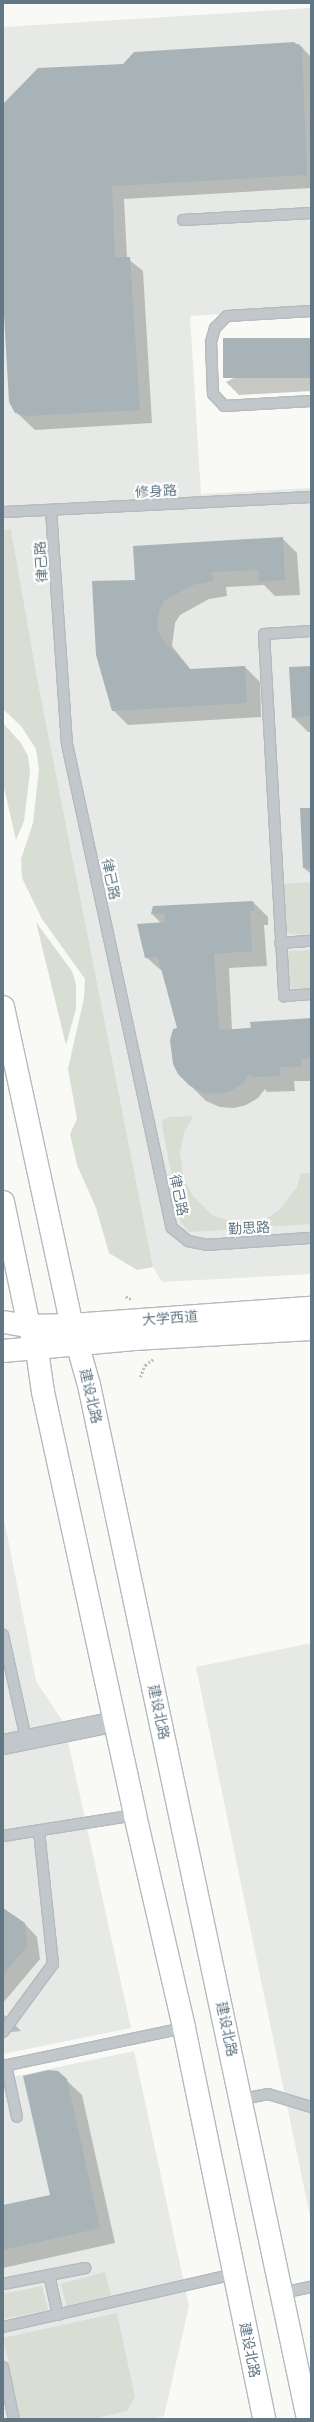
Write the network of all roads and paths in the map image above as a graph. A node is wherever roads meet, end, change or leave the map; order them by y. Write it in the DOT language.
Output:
graph roads {
  1 [pos="311,213"];
  2 [pos="183,220"];
  3 [pos="311,311"];
  4 [pos="311,401"];
  5 [pos="311,497"];
  6 [pos="52,510"];
  7 [pos="3,512"];
  8 [pos="311,631"];
  9 [pos="311,941"];
  10 [pos="280,943"];
  11 [pos="311,994"];
  12 [pos="3,1007"];
  13 [pos="3,1202"];
  14 [pos="311,1238"];
  15 [pos="188,1241"];
  16 [pos="311,1308"];
  17 [pos="3,1322"];
  18 [pos="72,1325"];
  19 [pos="29,1326"];
  20 [pos="311,1329"];
  21 [pos="79,1346"];
  22 [pos="37,1350"];
  23 [pos="3,1351"];
  24 [pos="3,1635"];
  25 [pos="115,1721"];
  26 [pos="26,1739"];
  27 [pos="3,1744"];
  28 [pos="135,1815"];
  29 [pos="40,1831"];
  30 [pos="3,1836"];
  31 [pos="184,2028"];
  32 [pos="3,2032"];
  33 [pos="5,2065"];
  34 [pos="242,2099"];
  35 [pos="311,2107"];
  36 [pos="17,2117"];
  37 [pos="85,2268"];
  38 [pos="234,2274"];
  39 [pos="49,2275"];
  40 [pos="3,2284"];
  41 [pos="311,2287"];
  42 [pos="282,2293"];
  43 [pos="58,2314"];
  44 [pos="3,2327"];
  45 [pos="3,2367"];
  46 [pos="14,2419"];
  47 [pos="264,2419"];
  48 [pos="308,2419"];
  1 -- 2 [label="lane"];
  3 -- 4 [label="lane"];
  5 -- 6 [label="lane, 修身路"];
  6 -- 7 [label="lane, 修身路"];
  6 -- 15 [label="lane, 律己路"];
  8 -- 10 [label="lane"];
  9 -- 10 [label="lane"];
  10 -- 11 [label="lane"];
  12 -- 18 [label="main road, 建设北路"];
  13 -- 19 [label="main road, 建设北路"];
  14 -- 15 [label="lane, 勤思路"];
  16 -- 18 [label="main road, 大学西道"];
  17 -- 19 [label="main road, 大学西道"];
  18 -- 19 [label="main road, 大学西道"];
  18 -- 21 [label="main road, 建设北路"];
  19 -- 22 [label="main road, 建设北路"];
  20 -- 21 [label="main road, 大学西道"];
  21 -- 22 [label="main road, 大学西道"];
  21 -- 34 [label="main road, 建设北路"];
  22 -- 23 [label="main road, 大学西道"];
  22 -- 25 [label="main road, 建设北路"];
  24 -- 26 [label="lane"];
  25 -- 26 [label="street"];
  25 -- 28 [label="main road, 建设北路"];
  26 -- 27 [label="street"];
  28 -- 29 [label="lane"];
  28 -- 31 [label="main road, 建设北路"];
  29 -- 30 [label="lane"];
  29 -- 32 [label="lane"];
  31 -- 33 [label="lane"];
  31 -- 38 [label="main road, 建设北路"];
  33 -- 36 [label="lane"];
  34 -- 35 [label="lane"];
  34 -- 42 [label="main road, 建设北路"];
  37 -- 39 [label="lane"];
  38 -- 43 [label="lane"];
  38 -- 47 [label="main road, 建设北路"];
  39 -- 40 [label="lane"];
  39 -- 43 [label="lane"];
  41 -- 42 [label="lane"];
  42 -- 48 [label="main road, 建设北路"];
  43 -- 44 [label="lane"];
  45 -- 46 [label="lane"];
}
